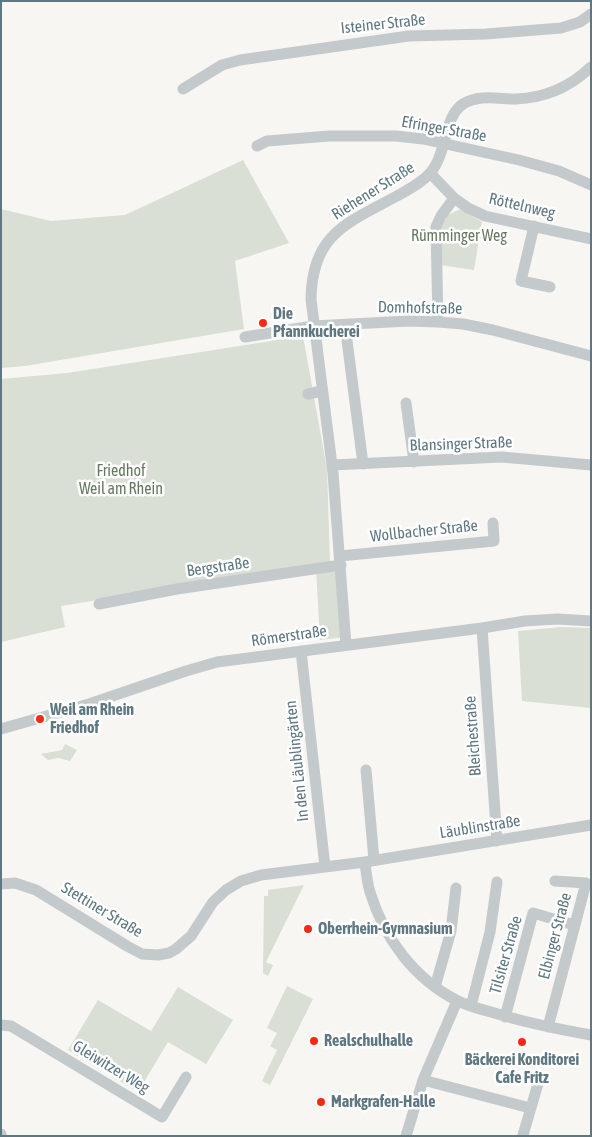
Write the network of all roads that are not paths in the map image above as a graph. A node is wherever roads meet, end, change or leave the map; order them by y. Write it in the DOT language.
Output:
graph roads {
  1 [pos="591,14"];
  2 [pos="591,66"];
  3 [pos="183,89"];
  4 [pos="444,144"];
  5 [pos="257,146"];
  6 [pos="430,174"];
  7 [pos="591,185"];
  8 [pos="454,198"];
  9 [pos="534,226"];
  10 [pos="591,239"];
  11 [pos="550,287"];
  12 [pos="438,322"];
  13 [pos="346,325"];
  14 [pos="313,326"];
  15 [pos="245,337"];
  16 [pos="591,356"];
  17 [pos="322,391"];
  18 [pos="308,394"];
  19 [pos="406,403"];
  20 [pos="414,462"];
  21 [pos="363,464"];
  22 [pos="332,465"];
  23 [pos="591,465"];
  24 [pos="492,522"];
  25 [pos="340,560"];
  26 [pos="100,604"];
  27 [pos="591,621"];
  28 [pos="482,628"];
  29 [pos="346,645"];
  30 [pos="301,651"];
  31 [pos="1,729"];
  32 [pos="366,770"];
  33 [pos="591,825"];
  34 [pos="497,841"];
  35 [pos="369,861"];
  36 [pos="325,867"];
  37 [pos="555,881"];
  38 [pos="497,882"];
  39 [pos="1,884"];
  40 [pos="456,888"];
  41 [pos="574,925"];
  42 [pos="435,987"];
  43 [pos="457,1001"];
  44 [pos="471,1006"];
  45 [pos="505,1017"];
  46 [pos="1,1026"];
  47 [pos="548,1027"];
  48 [pos="591,1035"];
  49 [pos="186,1077"];
  50 [pos="540,1077"];
  51 [pos="423,1080"];
  52 [pos="530,1108"];
  53 [pos="522,1135"];
  54 [pos="406,1136"];
  1 -- 3 [label="street, Isteiner Straße"];
  2 -- 4 [label="street, Riehener Straße"];
  4 -- 5 [label="street, Efringer Straße"];
  4 -- 6 [label="street, Riehener Straße"];
  4 -- 7 [label="street, Efringer Straße"];
  6 -- 8 [label="street, Röttelnweg"];
  6 -- 14 [label="street, Riehener Straße"];
  8 -- 9 [label="street, Röttelnweg"];
  8 -- 12 [label="street"];
  9 -- 10 [label="street, Röttelnweg"];
  9 -- 11 [label="street"];
  12 -- 13 [label="street, Domhofstraße"];
  12 -- 16 [label="street, Domhofstraße"];
  13 -- 14 [label="street, Domhofstraße"];
  13 -- 21 [label="street"];
  14 -- 15 [label="street, Domhofstraße"];
  14 -- 17 [label="street"];
  17 -- 18 [label="street"];
  17 -- 22 [label="street"];
  19 -- 20 [label="street"];
  20 -- 21 [label="street, Blansinger Straße"];
  20 -- 23 [label="street, Blansinger Straße"];
  21 -- 22 [label="street, Blansinger Straße"];
  22 -- 25 [label="street"];
  24 -- 25 [label="street, Wollbacher Straße"];
  25 -- 26 [label="street, Bergstraße"];
  25 -- 29 [label="street"];
  27 -- 28 [label="street, Römerstraße"];
  28 -- 29 [label="street, Römerstraße"];
  28 -- 34 [label="street, Bleichestraße"];
  29 -- 30 [label="street, Römerstraße"];
  30 -- 31 [label="street, Römerstraße"];
  30 -- 36 [label="street, In den Läublingärten"];
  32 -- 35 [label="street"];
  33 -- 34 [label="street, Läublinstraße"];
  34 -- 35 [label="street, Läublinstraße"];
  35 -- 36 [label="street, Stettiner Straße"];
  35 -- 42 [label="street"];
  36 -- 39 [label="street, Stettiner Straße"];
  37 -- 41 [label="street, Elbinger Straße"];
  38 -- 44 [label="street"];
  40 -- 42 [label="street"];
  41 -- 45 [label="street, Tilsiter Straße"];
  41 -- 47 [label="street, Elbinger Straße"];
  42 -- 43 [label="street"];
  43 -- 44 [label="street"];
  43 -- 51 [label="street"];
  44 -- 45 [label="street"];
  45 -- 47 [label="street"];
  46 -- 49 [label="street, Gleiwitzer Weg"];
  47 -- 48 [label="street"];
  50 -- 52 [label="street"];
  51 -- 52 [label="street"];
  51 -- 54 [label="street"];
  52 -- 53 [label="street"];
}
